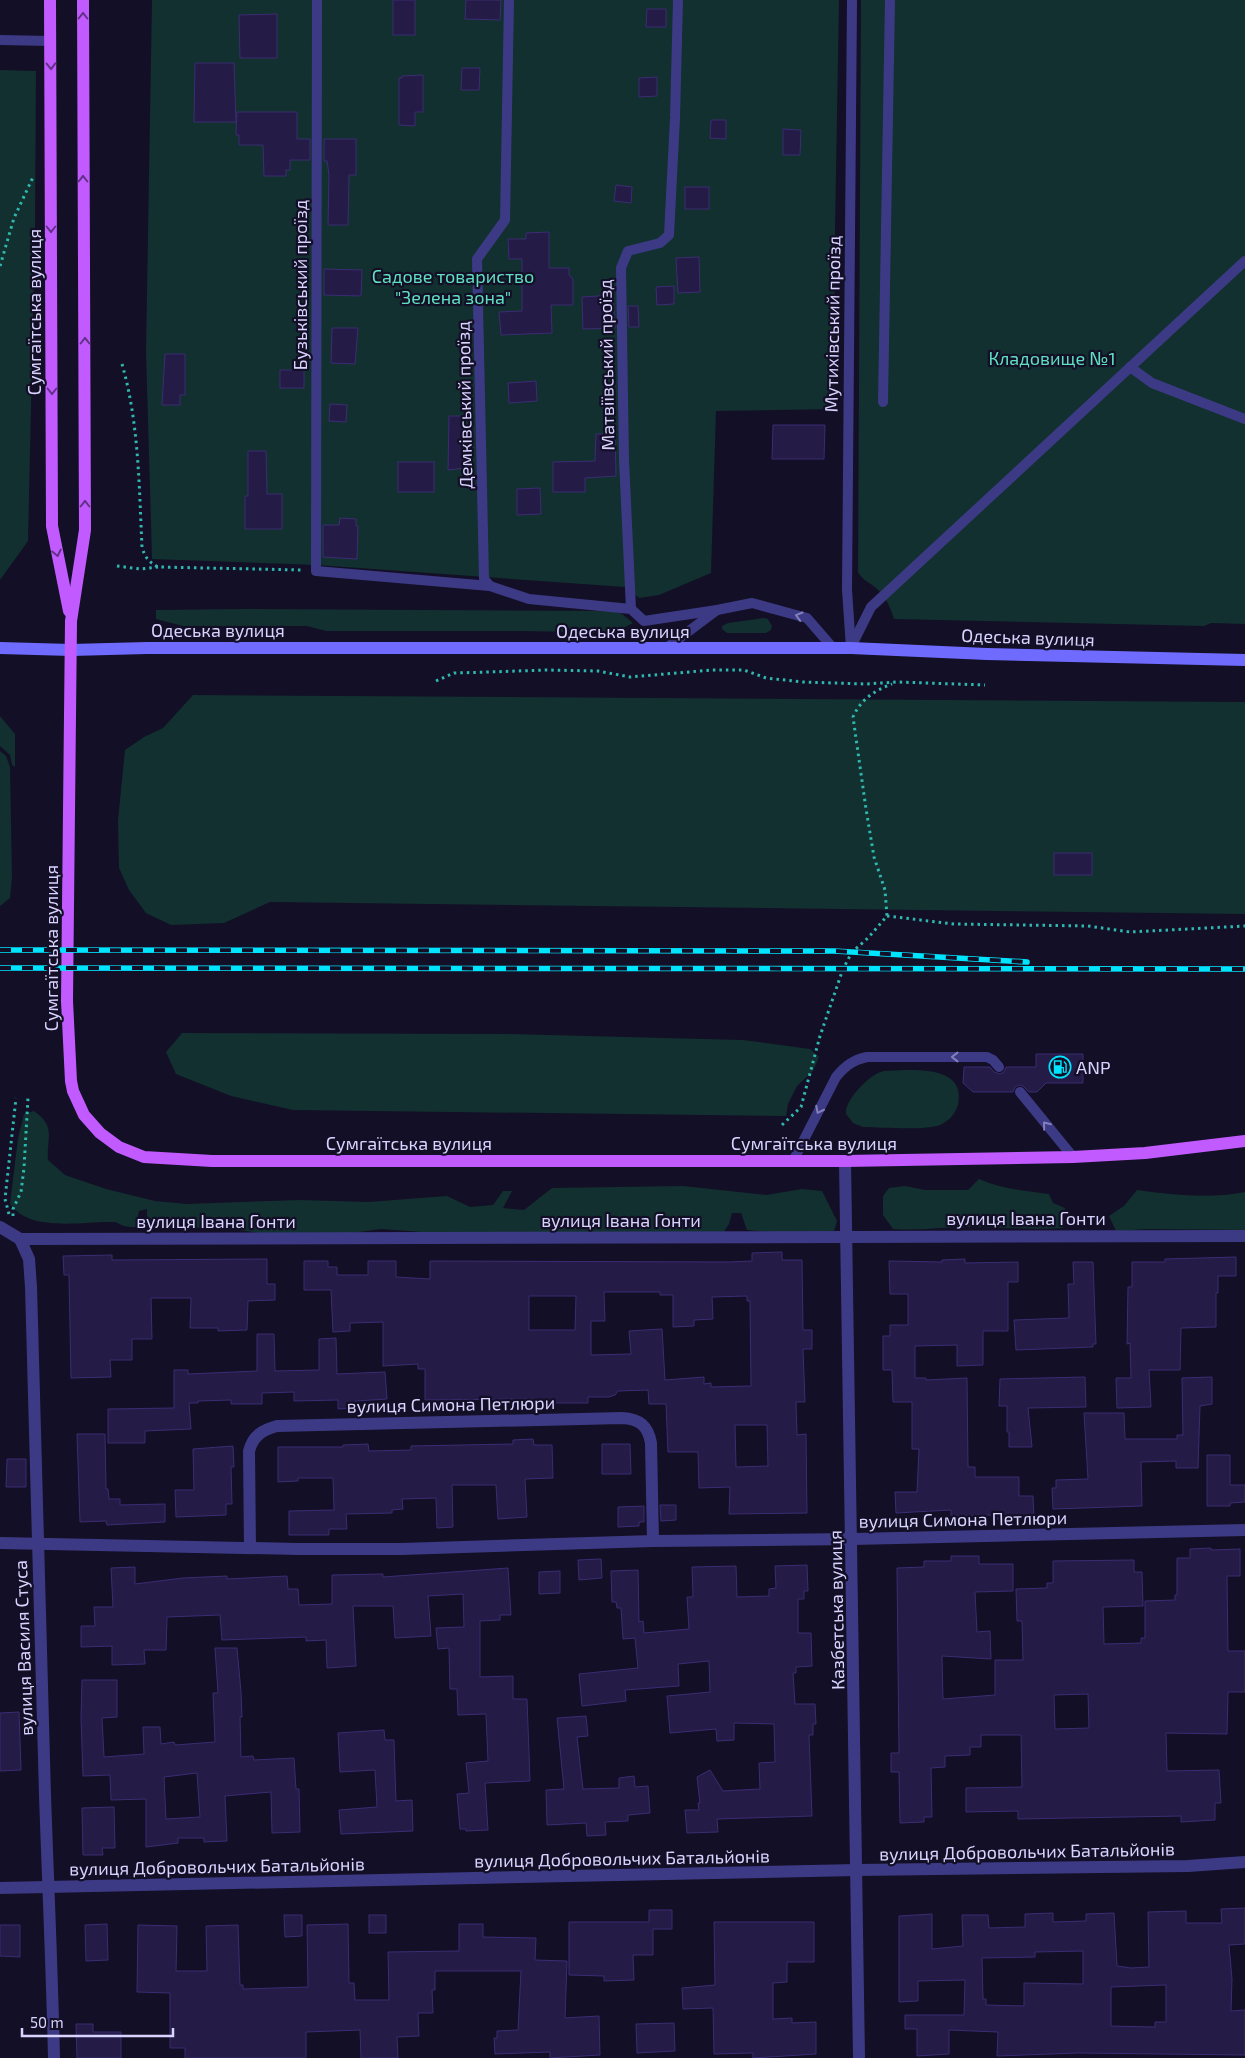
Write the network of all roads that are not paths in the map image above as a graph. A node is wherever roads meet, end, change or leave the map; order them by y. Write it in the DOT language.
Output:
graph roads {
  1 [pos="50,0"];
  2 [pos="83,0"];
  3 [pos="317,0"];
  4 [pos="509,0"];
  5 [pos="678,0"];
  6 [pos="852,0"];
  7 [pos="890,0"];
  8 [pos="0,40"];
  9 [pos="50,41"];
  10 [pos="1245,261"];
  11 [pos="1130,367"];
  12 [pos="883,402"];
  13 [pos="1245,419"];
  14 [pos="487,583"];
  15 [pos="631,609"];
  16 [pos="717,610"];
  17 [pos="72,621"];
  18 [pos="0,648"];
  19 [pos="665,648"];
  20 [pos="833,648"];
  21 [pos="851,648"];
  22 [pos="71,650"];
  23 [pos="1245,660"];
  24 [pos="999,1067"];
  25 [pos="1020,1092"];
  26 [pos="1245,1141"];
  27 [pos="1072,1157"];
  28 [pos="793,1161"];
  29 [pos="846,1161"];
  30 [pos="0,1227"];
  31 [pos="1245,1236"];
  32 [pos="848,1237"];
  33 [pos="20,1239"];
  34 [pos="1245,1530"];
  35 [pos="853,1539"];
  36 [pos="653,1541"];
  37 [pos="0,1543"];
  38 [pos="37,1543"];
  39 [pos="250,1548"];
  40 [pos="1245,1862"];
  41 [pos="857,1870"];
  42 [pos="0,1888"];
  43 [pos="48,1888"];
  44 [pos="54,2058"];
  45 [pos="859,2058"];
  1 -- 9 [label="main road, Сумгаїтська вулиця"];
  17 -- 2 [label="main road, Сумгаїтська вулиця, one-way"];
  3 -- 14 [label="lane, Бузьківський проїзд"];
  4 -- 14 [label="lane, Демківський проїзд"];
  5 -- 15 [label="lane, Матвіївський проїзд"];
  6 -- 21 [label="lane, Мутихівський проїзд"];
  7 -- 12 [label="lane"];
  8 -- 9 [label="lane"];
  9 -- 17 [label="main road, Сумгаїтська вулиця, one-way"];
  10 -- 11 [label="lane"];
  11 -- 13 [label="lane"];
  11 -- 21 [label="lane"];
  14 -- 15 [label="lane"];
  15 -- 16 [label="lane"];
  16 -- 19 [label="lane"];
  20 -- 16 [label="lane, one-way"];
  17 -- 22 [label="main road, Сумгаїтська вулиця"];
  18 -- 22 [label="main road, Одеська вулиця"];
  19 -- 20 [label="main road, Одеська вулиця"];
  19 -- 22 [label="main road, Одеська вулиця"];
  20 -- 21 [label="main road, Одеська вулиця"];
  21 -- 23 [label="main road, Одеська вулиця"];
  22 -- 28 [label="main road, Сумгаїтська вулиця"];
  24 -- 28 [label="lane, one-way"];
  27 -- 25 [label="lane, one-way"];
  26 -- 27 [label="main road, Сумгаїтська вулиця"];
  27 -- 29 [label="main road, Сумгаїтська вулиця"];
  28 -- 29 [label="main road, Сумгаїтська вулиця"];
  29 -- 32 [label="street, Казбетська вулиця"];
  30 -- 33 [label="street"];
  31 -- 32 [label="street, вулиця Івана Гонти"];
  32 -- 33 [label="street, вулиця Івана Гонти"];
  32 -- 35 [label="street, Казбетська вулиця"];
  33 -- 38 [label="street, вулиця Василя Стуса"];
  34 -- 35 [label="street, вулиця Симона Петлюри"];
  35 -- 36 [label="street, вулиця Симона Петлюри"];
  35 -- 41 [label="street, Казбетська вулиця"];
  36 -- 39 [label="street, вулиця Симона Петлюри"];
  36 -- 39 [label="street, вулиця Симона Петлюри"];
  37 -- 38 [label="street, вулиця Симона Петлюри"];
  38 -- 39 [label="street, вулиця Симона Петлюри"];
  38 -- 43 [label="street, вулиця Василя Стуса"];
  40 -- 41 [label="street, вулиця Добровольчих Батальйонів"];
  41 -- 43 [label="street, вулиця Добровольчих Батальйонів"];
  41 -- 45 [label="street, Казбетська вулиця"];
  42 -- 43 [label="street, вулиця Добровольчих Батальйонів"];
  43 -- 44 [label="street, вулиця Василя Стуса"];
}
